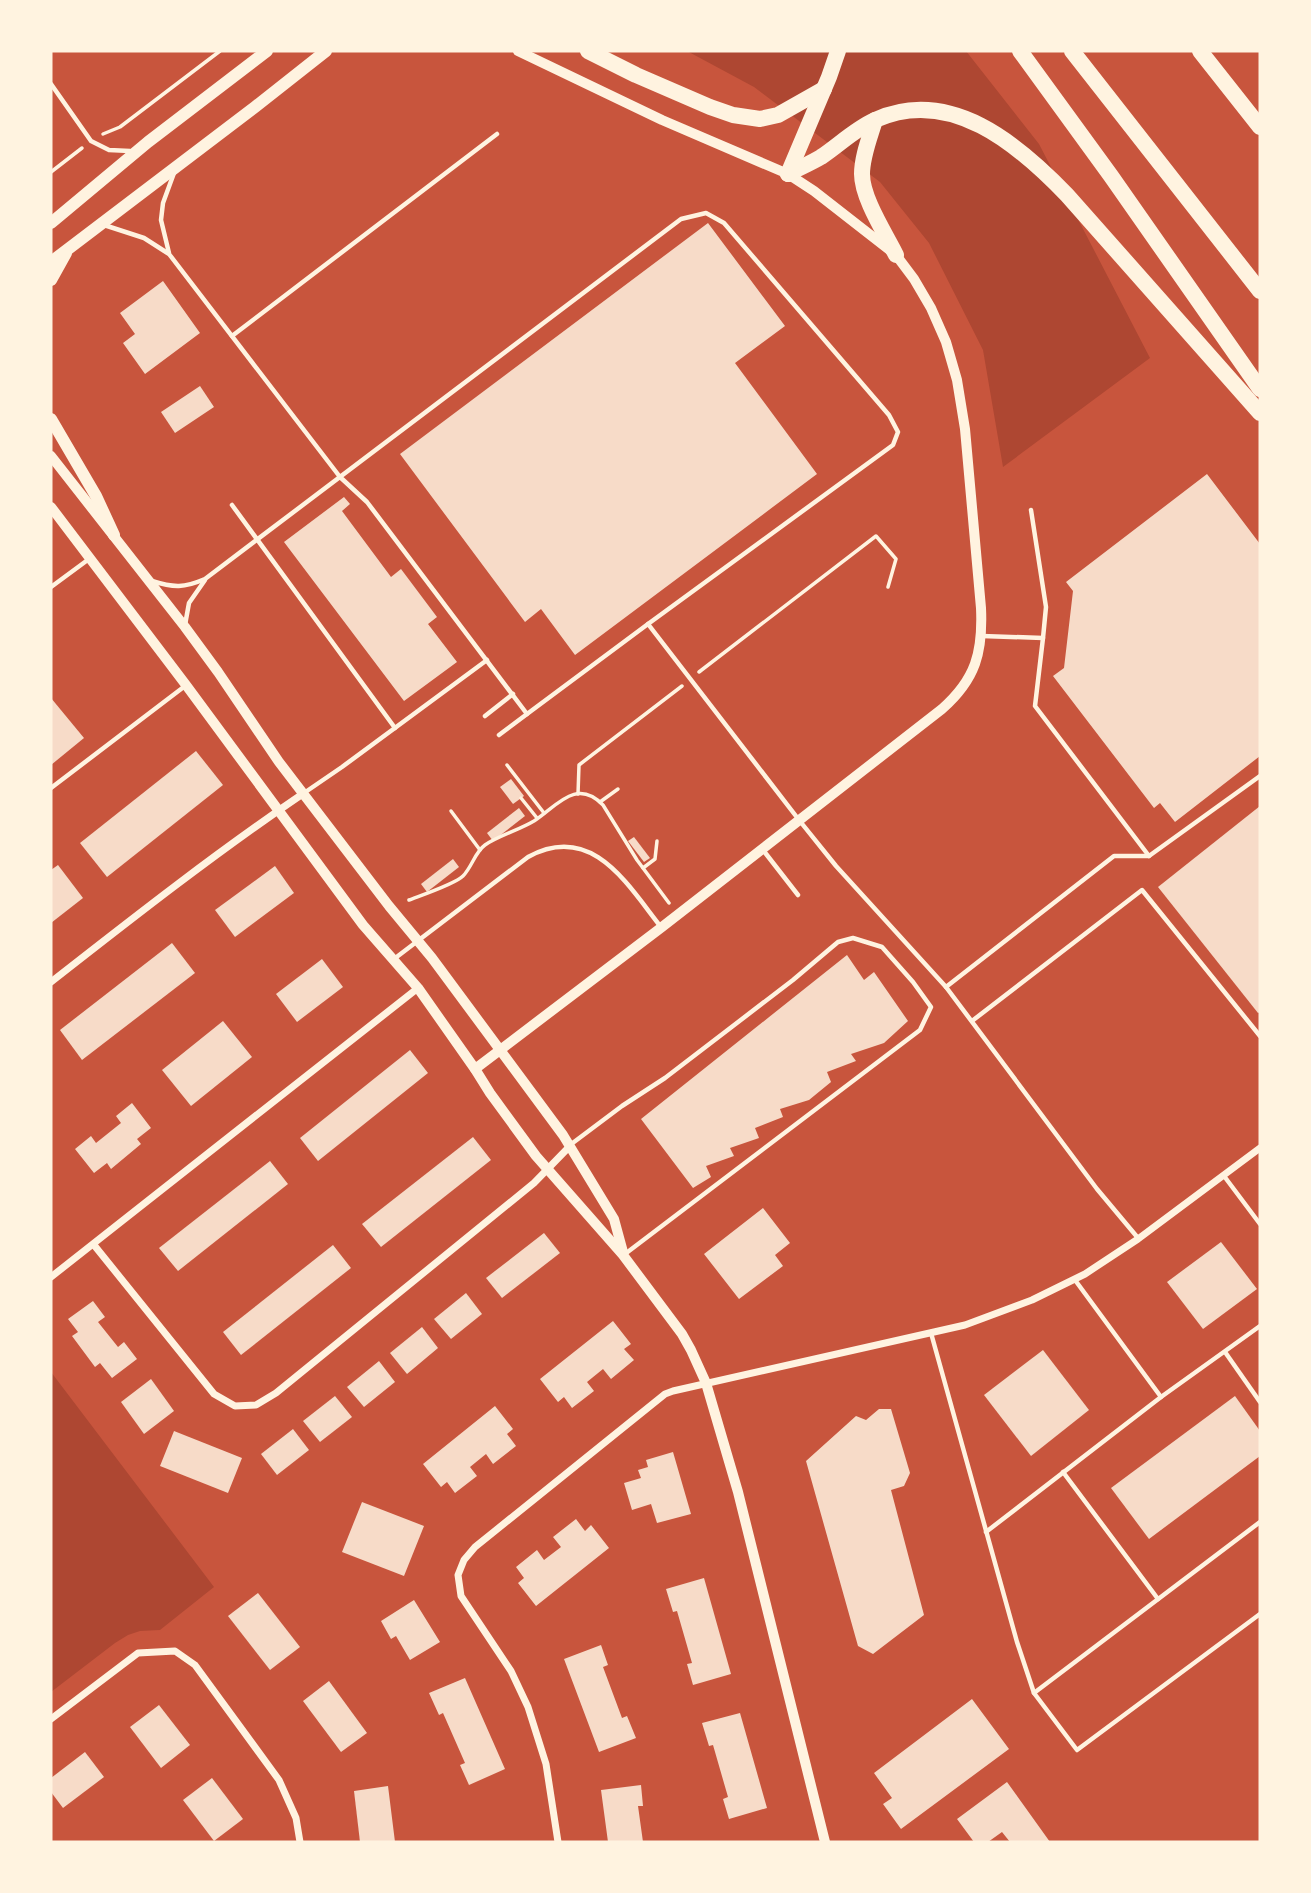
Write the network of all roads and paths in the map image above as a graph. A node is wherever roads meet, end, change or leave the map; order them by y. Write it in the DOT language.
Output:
graph roads {
  1 [pos="220,51"];
  2 [pos="267,51"];
  3 [pos="326,51"];
  4 [pos="518,51"];
  5 [pos="588,51"];
  6 [pos="838,51"];
  7 [pos="1020,51"];
  8 [pos="1072,51"];
  9 [pos="1200,51"];
  10 [pos="51,84"];
  11 [pos="824,89"];
  12 [pos="875,120"];
  13 [pos="1260,127"];
  14 [pos="498,134"];
  15 [pos="98,136"];
  16 [pos="148,142"];
  17 [pos="83,147"];
  18 [pos="176,168"];
  19 [pos="51,172"];
  20 [pos="788,174"];
  21 [pos="51,223"];
  22 [pos="102,224"];
  23 [pos="69,247"];
  24 [pos="169,254"];
  25 [pos="896,255"];
  26 [pos="51,262"];
  27 [pos="51,280"];
  28 [pos="1260,291"];
  29 [pos="232,336"];
  30 [pos="1260,389"];
  31 [pos="1260,413"];
  32 [pos="51,419"];
  33 [pos="51,456"];
  34 [pos="340,477"];
  35 [pos="232,505"];
  36 [pos="51,507"];
  37 [pos="1031,510"];
  38 [pos="114,535"];
  39 [pos="257,540"];
  40 [pos="90,558"];
  41 [pos="205,579"];
  42 [pos="148,580"];
  43 [pos="52,585"];
  44 [pos="888,587"];
  45 [pos="648,624"];
  46 [pos="185,627"];
  47 [pos="981,636"];
  48 [pos="1043,638"];
  49 [pos="486,660"];
  50 [pos="699,672"];
  51 [pos="186,685"];
  52 [pos="682,686"];
  53 [pos="513,694"];
  54 [pos="527,714"];
  55 [pos="485,716"];
  56 [pos="395,728"];
  57 [pos="499,735"];
  58 [pos="507,765"];
  59 [pos="1260,776"];
  60 [pos="51,788"];
  61 [pos="618,789"];
  62 [pos="304,793"];
  63 [pos="578,794"];
  64 [pos="521,798"];
  65 [pos="600,802"];
  66 [pos="278,811"];
  67 [pos="451,811"];
  68 [pos="544,813"];
  69 [pos="537,818"];
  70 [pos="799,820"];
  71 [pos="657,841"];
  72 [pos="762,849"];
  73 [pos="480,850"];
  74 [pos="1149,856"];
  75 [pos="643,868"];
  76 [pos="798,895"];
  77 [pos="662,927"];
  78 [pos="419,940"];
  79 [pos="393,960"];
  80 [pos="51,982"];
  81 [pos="946,987"];
  82 [pos="418,988"];
  83 [pos="972,1021"];
  84 [pos="1260,1036"];
  85 [pos="500,1049"];
  86 [pos="475,1069"];
  87 [pos="570,1146"];
  88 [pos="1260,1148"];
  89 [pos="548,1169"];
  90 [pos="1223,1175"];
  91 [pos="1260,1224"];
  92 [pos="1138,1239"];
  93 [pos="94,1244"];
  94 [pos="624,1255"];
  95 [pos="51,1277"];
  96 [pos="1075,1280"];
  97 [pos="1260,1326"];
  98 [pos="931,1333"];
  99 [pos="1225,1352"];
  100 [pos="706,1383"];
  101 [pos="1161,1397"];
  102 [pos="1260,1402"];
  103 [pos="1063,1472"];
  104 [pos="1260,1522"];
  105 [pos="986,1532"];
  106 [pos="1158,1599"];
  107 [pos="1260,1614"];
  108 [pos="1034,1693"];
  109 [pos="51,1720"];
  110 [pos="300,1842"];
  111 [pos="558,1842"];
  112 [pos="825,1842"];
  1 -- 15 [label="path"];
  2 -- 16 [label="main road"];
  3 -- 18 [label="main road"];
  4 -- 20 [label="street"];
  5 -- 11 [label="highway"];
  6 -- 11 [label="highway"];
  7 -- 30 [label="highway"];
  8 -- 28 [label="highway"];
  9 -- 13 [label="highway"];
  10 -- 16 [label="lane"];
  11 -- 20 [label="highway"];
  12 -- 20 [label="highway"];
  12 -- 25 [label="highway"];
  12 -- 31 [label="highway"];
  14 -- 29 [label="lane"];
  16 -- 21 [label="main road"];
  17 -- 19 [label="path"];
  18 -- 22 [label="main road"];
  18 -- 24 [label="lane"];
  20 -- 25 [label="street"];
  22 -- 23 [label="main road"];
  22 -- 24 [label="lane"];
  23 -- 26 [label="main road"];
  23 -- 27 [label="main road"];
  24 -- 29 [label="lane"];
  25 -- 47 [label="street"];
  29 -- 34 [label="lane"];
  32 -- 38 [label="main road"];
  33 -- 38 [label="street"];
  34 -- 39 [label="lane"];
  34 -- 45 [label="lane"];
  34 -- 49 [label="lane"];
  35 -- 39 [label="lane"];
  36 -- 40 [label="street"];
  37 -- 48 [label="lane"];
  38 -- 42 [label="street"];
  39 -- 41 [label="lane"];
  39 -- 56 [label="lane"];
  40 -- 43 [label="lane"];
  40 -- 51 [label="street"];
  41 -- 42 [label="lane"];
  41 -- 46 [label="lane"];
  42 -- 46 [label="street"];
  44 -- 50 [label="path"];
  45 -- 54 [label="lane"];
  45 -- 70 [label="lane"];
  46 -- 62 [label="street"];
  47 -- 48 [label="lane"];
  47 -- 70 [label="street"];
  48 -- 74 [label="lane"];
  49 -- 53 [label="lane"];
  49 -- 56 [label="lane"];
  51 -- 60 [label="lane"];
  51 -- 66 [label="street"];
  52 -- 63 [label="path"];
  53 -- 54 [label="lane"];
  53 -- 55 [label="lane"];
  54 -- 57 [label="lane"];
  56 -- 62 [label="lane"];
  58 -- 68 [label="path"];
  59 -- 74 [label="lane"];
  61 -- 65 [label="path"];
  62 -- 66 [label="street"];
  62 -- 78 [label="street"];
  64 -- 69 [label="path"];
  66 -- 79 [label="street"];
  66 -- 80 [label="street"];
  67 -- 73 [label="path"];
  70 -- 72 [label="street"];
  70 -- 81 [label="lane"];
  71 -- 75 [label="path"];
  72 -- 76 [label="lane"];
  72 -- 77 [label="street"];
  74 -- 81 [label="lane"];
  77 -- 78 [label="lane"];
  77 -- 85 [label="street"];
  78 -- 79 [label="lane"];
  78 -- 85 [label="street"];
  79 -- 82 [label="street"];
  81 -- 83 [label="lane"];
  82 -- 86 [label="street"];
  82 -- 93 [label="street"];
  83 -- 84 [label="lane"];
  83 -- 92 [label="lane"];
  85 -- 86 [label="street"];
  85 -- 87 [label="street"];
  86 -- 89 [label="street"];
  87 -- 89 [label="street"];
  87 -- 94 [label="street"];
  87 -- 94 [label="lane"];
  88 -- 90 [label="street"];
  89 -- 93 [label="street"];
  89 -- 94 [label="street"];
  90 -- 91 [label="lane"];
  90 -- 92 [label="street"];
  92 -- 96 [label="street"];
  93 -- 95 [label="street"];
  94 -- 100 [label="street"];
  96 -- 98 [label="street"];
  96 -- 101 [label="lane"];
  97 -- 99 [label="lane"];
  98 -- 100 [label="street"];
  98 -- 105 [label="lane"];
  99 -- 101 [label="lane"];
  99 -- 102 [label="lane"];
  100 -- 111 [label="street"];
  100 -- 112 [label="street"];
  101 -- 103 [label="lane"];
  103 -- 105 [label="lane"];
  103 -- 106 [label="lane"];
  104 -- 106 [label="lane"];
  105 -- 108 [label="lane"];
  106 -- 108 [label="lane"];
  107 -- 108 [label="lane"];
  109 -- 110 [label="street"];
}
